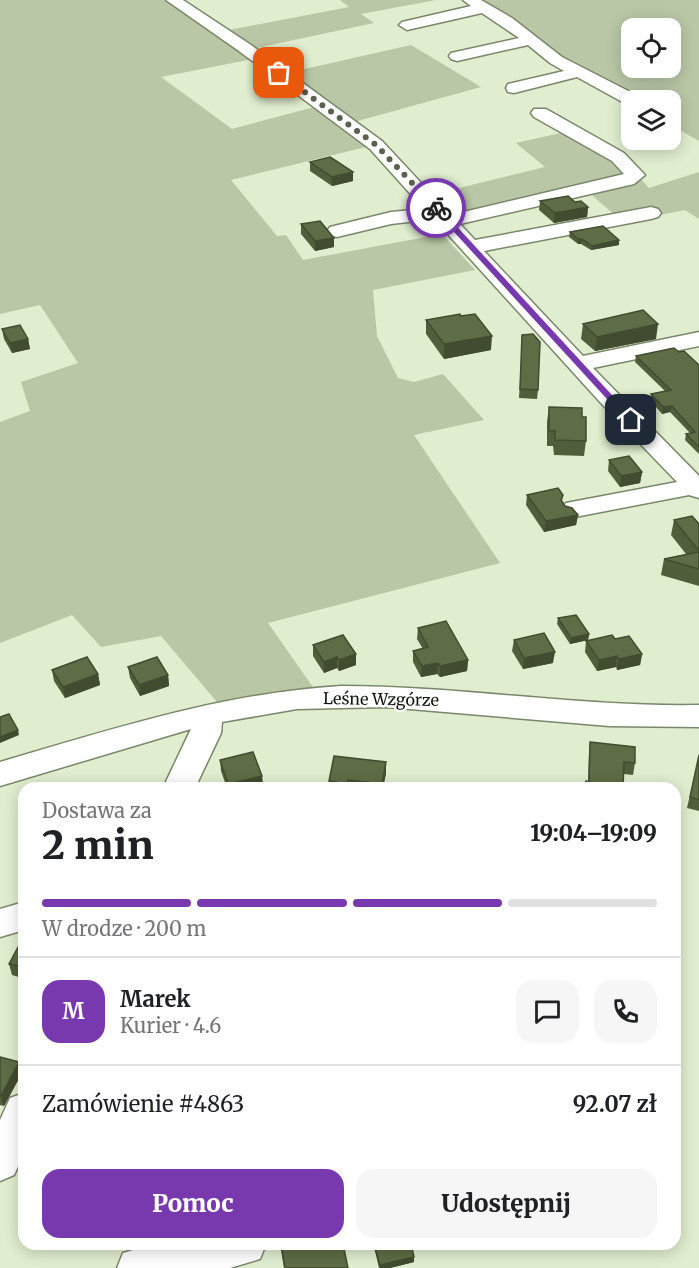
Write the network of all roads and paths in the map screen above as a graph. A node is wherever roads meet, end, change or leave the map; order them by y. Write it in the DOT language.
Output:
graph roads {
  1 [pos="173,0"];
  2 [pos="470,0"];
  3 [pos="484,8"];
  4 [pos="407,25"];
  5 [pos="530,40"];
  6 [pos="457,56"];
  7 [pos="579,72"];
  8 [pos="514,88"];
  9 [pos="621,94"];
  10 [pos="540,113"];
  11 [pos="651,213"];
  12 [pos="444,217"];
  13 [pos="337,231"];
  14 [pos="472,247"];
  15 [pos="699,339"];
  16 [pos="578,364"];
  17 [pos="697,488"];
  18 [pos="575,509"];
  19 [pos="207,716"];
  20 [pos="699,716"];
  21 [pos="0,774"];
  22 [pos="182,782"];
  23 [pos="18,918"];
  24 [pos="0,923"];
  25 [pos="18,1124"];
  26 [pos="18,1162"];
  27 [pos="0,1163"];
  28 [pos="218,1250"];
  29 [pos="138,1268"];
  1 -- 12 [label="street"];
  2 -- 3 [label="street"];
  3 -- 4 [label="street"];
  3 -- 5 [label="street"];
  5 -- 6 [label="street"];
  5 -- 7 [label="street"];
  7 -- 8 [label="street"];
  7 -- 9 [label="street"];
  10 -- 12 [label="street"];
  11 -- 14 [label="street"];
  12 -- 13 [label="street"];
  12 -- 14 [label="street"];
  14 -- 16 [label="street"];
  15 -- 16 [label="street"];
  16 -- 17 [label="street"];
  17 -- 18 [label="street"];
  19 -- 20 [label="street, Leśne Wzgórze"];
  19 -- 21 [label="street, Leśne Wzgórze"];
  19 -- 22 [label="street"];
  23 -- 24 [label="street"];
  25 -- 27 [label="street"];
  26 -- 27 [label="street"];
  28 -- 29 [label="street"];
}
